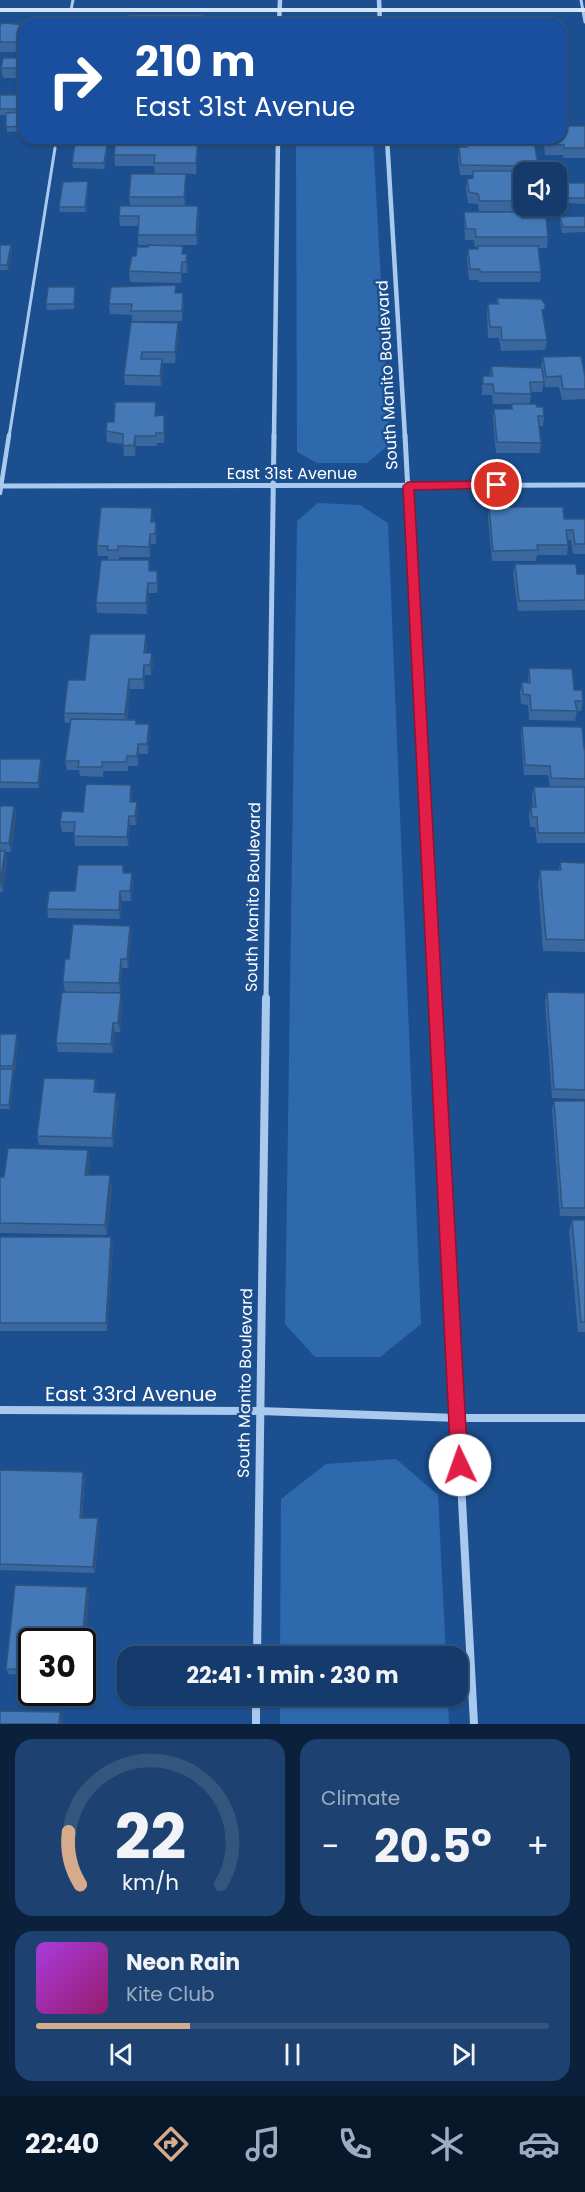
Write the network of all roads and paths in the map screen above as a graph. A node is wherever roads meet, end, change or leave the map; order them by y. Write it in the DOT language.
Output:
graph roads {
  1 [pos="73,0"];
  2 [pos="279,0"];
  3 [pos="379,0"];
  4 [pos="581,0"];
  5 [pos="0,10"];
  6 [pos="71,10"];
  7 [pos="279,10"];
  8 [pos="380,10"];
  9 [pos="584,10"];
  10 [pos="279,18"];
  11 [pos="380,18"];
  12 [pos="585,22"];
  13 [pos="278,144"];
  14 [pos="387,144"];
  15 [pos="55,148"];
  16 [pos="585,484"];
  17 [pos="274,486"];
  18 [pos="408,486"];
  19 [pos="0,489"];
  20 [pos="0,1410"];
  21 [pos="260,1411"];
  22 [pos="457,1418"];
  23 [pos="585,1418"];
  24 [pos="257,1646"];
  25 [pos="256,1706"];
  26 [pos="256,1724"];
  27 [pos="474,1724"];
  1 -- 6 [label="lane"];
  2 -- 7 [label="street"];
  3 -- 8 [label="street"];
  4 -- 9 [label="lane"];
  5 -- 6 [label="main road"];
  6 -- 7 [label="main road"];
  7 -- 8 [label="main road"];
  7 -- 10 [label="street"];
  8 -- 9 [label="main road"];
  8 -- 11 [label="street"];
  9 -- 12 [label="lane"];
  13 -- 17 [label="street, South Manito Boulevard"];
  14 -- 18 [label="street, South Manito Boulevard"];
  15 -- 19 [label="lane"];
  16 -- 18 [label="street, East 31st Avenue"];
  17 -- 18 [label="street, East 31st Avenue"];
  17 -- 19 [label="street, East 31st Avenue"];
  17 -- 21 [label="street, South Manito Boulevard"];
  18 -- 22 [label="street, South Manito Boulevard"];
  20 -- 21 [label="street, East 33rd Avenue"];
  21 -- 22 [label="street, East 33rd Avenue"];
  21 -- 24 [label="street, South Manito Boulevard"];
  22 -- 23 [label="street, East 33rd Avenue"];
  22 -- 27 [label="street, South Manito Boulevard"];
  25 -- 26 [label="street"];
}
